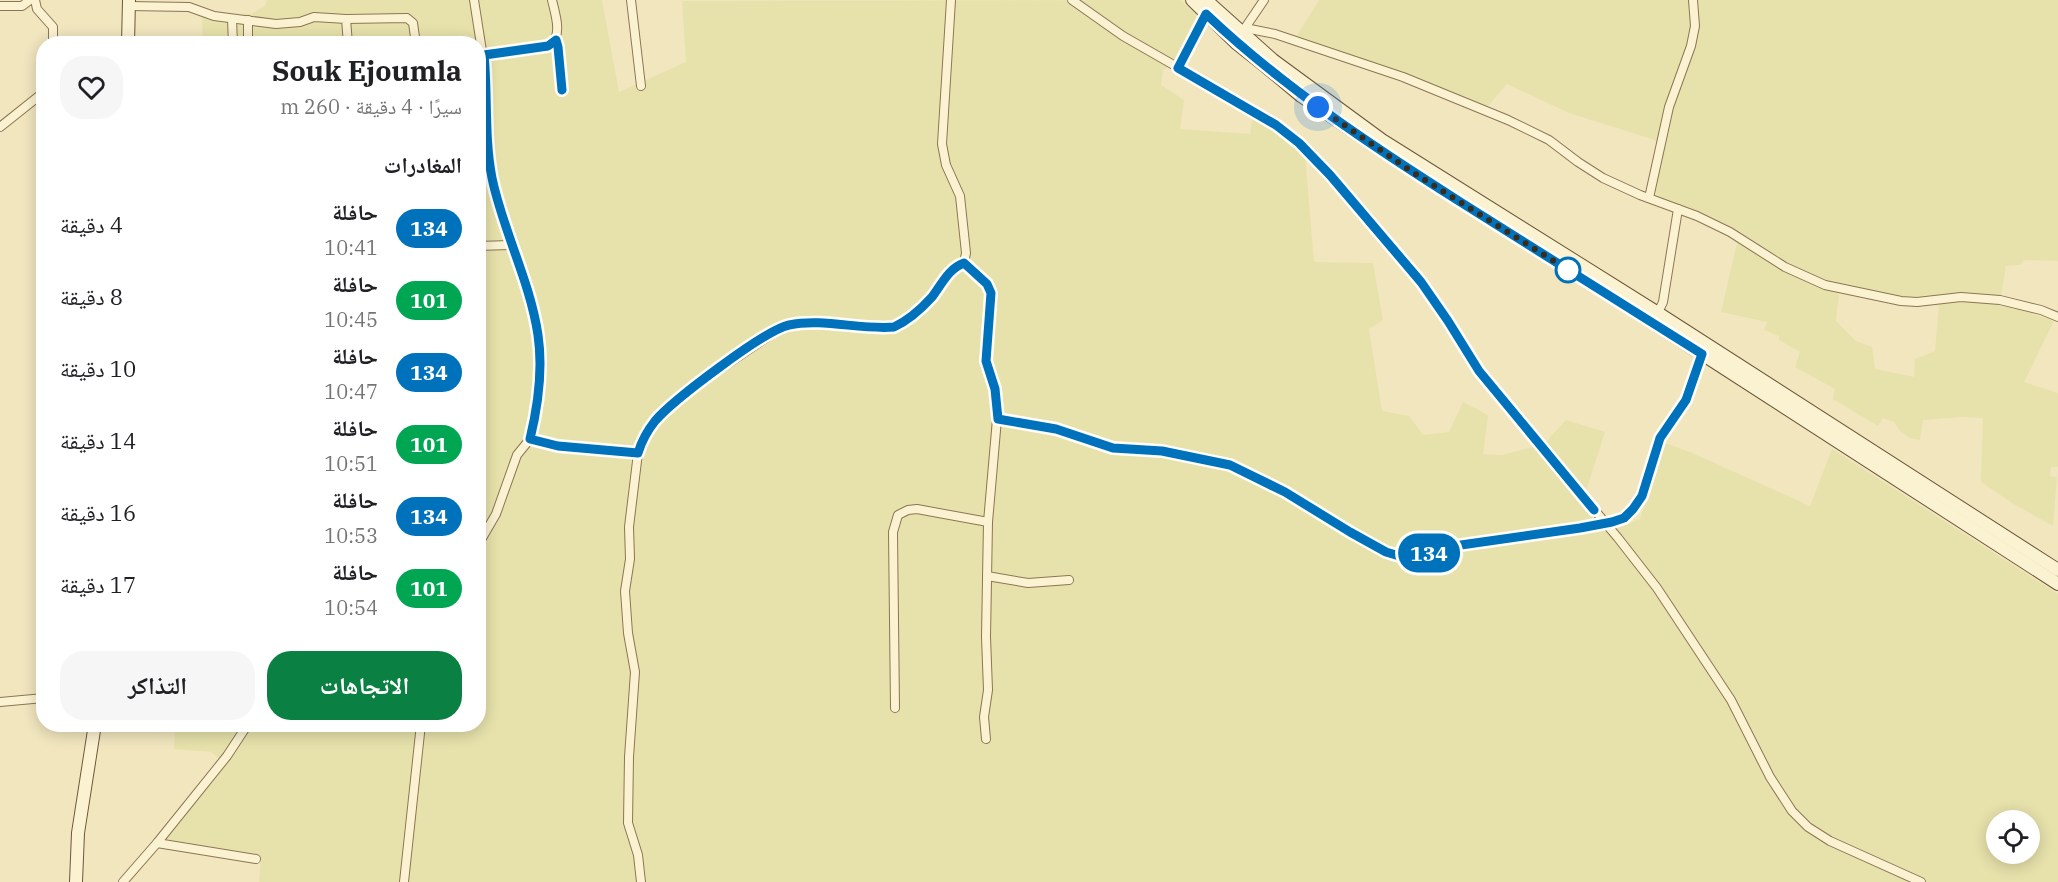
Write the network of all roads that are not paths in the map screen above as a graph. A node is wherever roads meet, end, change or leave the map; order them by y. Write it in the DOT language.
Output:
graph roads {
  1 [pos="474,0"];
  2 [pos="552,0"];
  3 [pos="631,0"];
  4 [pos="951,0"];
  5 [pos="1072,0"];
  6 [pos="1192,0"];
  7 [pos="1206,0"];
  8 [pos="1264,0"];
  9 [pos="1693,0"];
  10 [pos="32,2"];
  11 [pos="129,3"];
  12 [pos="0,6"];
  13 [pos="1206,14"];
  14 [pos="232,19"];
  15 [pos="346,19"];
  16 [pos="248,21"];
  17 [pos="1241,35"];
  18 [pos="53,36"];
  19 [pos="128,36"];
  20 [pos="233,36"];
  21 [pos="248,36"];
  22 [pos="347,36"];
  23 [pos="415,36"];
  24 [pos="481,36"];
  25 [pos="556,40"];
  26 [pos="486,55"];
  27 [pos="1178,68"];
  28 [pos="486,74"];
  29 [pos="641,86"];
  30 [pos="562,90"];
  31 [pos="36,98"];
  32 [pos="0,127"];
  33 [pos="486,129"];
  34 [pos="486,129"];
  35 [pos="489,155"];
  36 [pos="1649,198"];
  37 [pos="1678,209"];
  38 [pos="512,245"];
  39 [pos="486,246"];
  40 [pos="964,263"];
  41 [pos="2058,317"];
  42 [pos="1655,318"];
  43 [pos="1702,354"];
  44 [pos="1777,396"];
  45 [pos="998,419"];
  46 [pos="530,439"];
  47 [pos="638,453"];
  48 [pos="1915,486"];
  49 [pos="1618,521"];
  50 [pos="988,522"];
  51 [pos="1603,523"];
  52 [pos="486,531"];
  53 [pos="1615,535"];
  54 [pos="2058,570"];
  55 [pos="987,576"];
  56 [pos="1069,580"];
  57 [pos="2058,584"];
  58 [pos="36,699"];
  59 [pos="0,702"];
  60 [pos="895,708"];
  61 [pos="94,732"];
  62 [pos="243,732"];
  63 [pos="420,732"];
  64 [pos="986,739"];
  65 [pos="157,843"];
  66 [pos="255,859"];
  67 [pos="75,882"];
  68 [pos="123,882"];
  69 [pos="404,882"];
  70 [pos="641,882"];
  71 [pos="1921,882"];
  1 -- 24 [label="street"];
  2 -- 25 [label="street"];
  3 -- 29 [label="street"];
  4 -- 40 [label="street"];
  5 -- 27 [label="street"];
  6 -- 13 [label="main road"];
  7 -- 17 [label="main road"];
  8 -- 17 [label="street"];
  9 -- 36 [label="street"];
  10 -- 12 [label="street"];
  10 -- 18 [label="street"];
  11 -- 14 [label="street"];
  11 -- 19 [label="main road"];
  13 -- 17 [label="main road"];
  13 -- 27 [label="street"];
  14 -- 16 [label="street"];
  14 -- 20 [label="street"];
  15 -- 16 [label="street"];
  15 -- 22 [label="street"];
  15 -- 23 [label="street"];
  16 -- 21 [label="street"];
  17 -- 36 [label="street"];
  17 -- 42 [label="main road"];
  25 -- 26 [label="street"];
  25 -- 30 [label="street"];
  27 -- 51 [label="street"];
  28 -- 34 [label="street"];
  31 -- 32 [label="street"];
  33 -- 35 [label="street"];
  35 -- 38 [label="street"];
  36 -- 37 [label="street"];
  37 -- 41 [label="street"];
  37 -- 42 [label="street"];
  38 -- 39 [label="street"];
  38 -- 46 [label="street"];
  40 -- 45 [label="street"];
  40 -- 47 [label="street"];
  42 -- 43 [label="main road"];
  42 -- 44 [label="main road"];
  43 -- 44 [label="main road"];
  43 -- 49 [label="street"];
  44 -- 48 [label="main road"];
  45 -- 50 [label="street"];
  45 -- 51 [label="street"];
  46 -- 47 [label="street"];
  46 -- 52 [label="street"];
  47 -- 70 [label="street"];
  48 -- 54 [label="main road"];
  48 -- 57 [label="main road"];
  49 -- 51 [label="street"];
  49 -- 53 [label="street"];
  50 -- 55 [label="street"];
  50 -- 60 [label="street"];
  51 -- 53 [label="street"];
  53 -- 71 [label="street"];
  55 -- 56 [label="street"];
  55 -- 64 [label="street"];
  58 -- 59 [label="street"];
  61 -- 67 [label="main road"];
  62 -- 65 [label="street"];
  63 -- 69 [label="street"];
  65 -- 66 [label="street"];
  65 -- 68 [label="street"];
}
